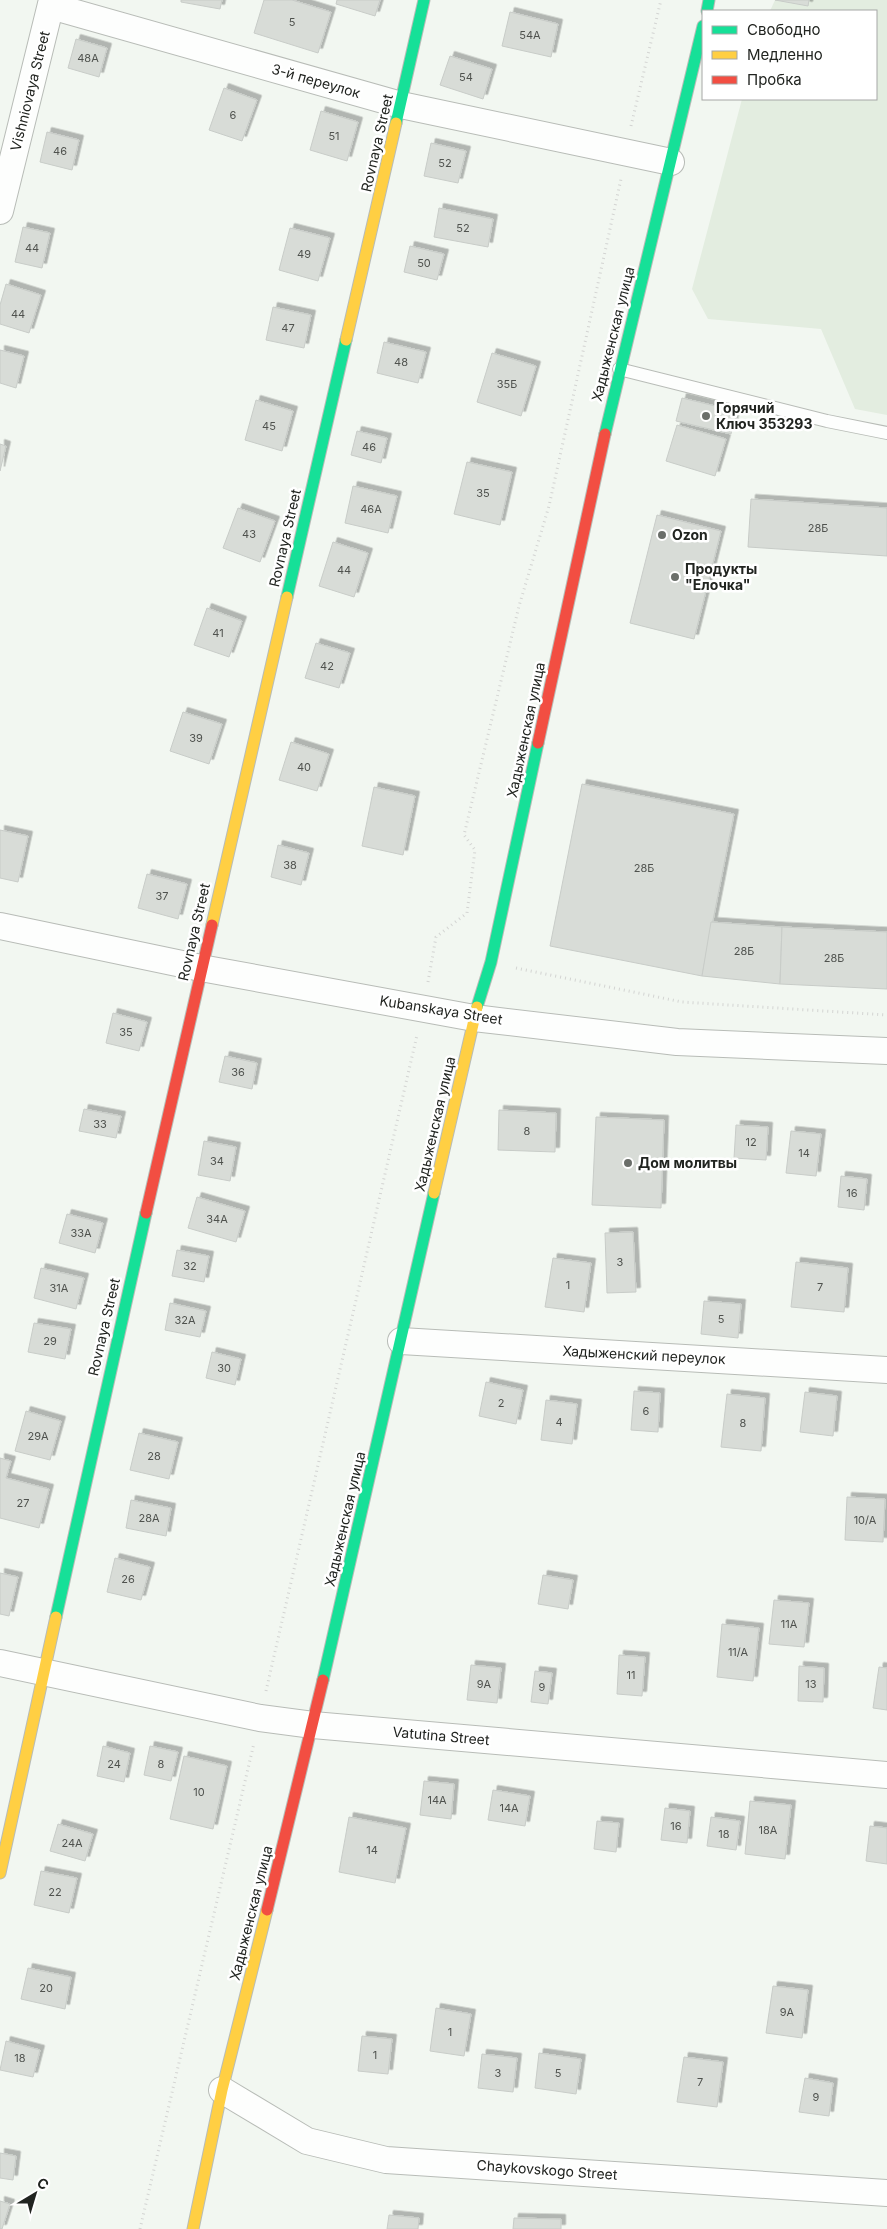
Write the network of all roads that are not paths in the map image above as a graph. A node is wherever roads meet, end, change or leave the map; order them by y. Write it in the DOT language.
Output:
graph roads {
  1 [pos="424,0"];
  2 [pos="52,3"];
  3 [pos="702,30"];
  4 [pos="401,105"];
  5 [pos="671,162"];
  6 [pos="0,211"];
  7 [pos="619,369"];
  8 [pos="887,432"];
  9 [pos="0,926"];
  10 [pos="201,968"];
  11 [pos="474,1018"];
  12 [pos="887,1051"];
  13 [pos="401,1341"];
  14 [pos="887,1370"];
  15 [pos="0,1663"];
  16 [pos="44,1673"];
  17 [pos="312,1725"];
  18 [pos="887,1775"];
  19 [pos="0,1873"];
  20 [pos="222,2090"];
  21 [pos="887,2193"];
  22 [pos="193,2229"];
  1 -- 4 [label="main road, Rovnaya Street"];
  2 -- 4 [label="street, 3-й переулок"];
  2 -- 6 [label="street, Vishniovaya Street"];
  3 -- 5 [label="main road, Хадыженская улица"];
  4 -- 5 [label="street, 3-й переулок"];
  4 -- 10 [label="main road, Rovnaya Street"];
  5 -- 7 [label="main road, Хадыженская улица"];
  7 -- 8 [label="lane"];
  7 -- 11 [label="main road, Хадыженская улица"];
  9 -- 10 [label="street, Kubanskaya Street"];
  10 -- 11 [label="street, Kubanskaya Street"];
  10 -- 16 [label="main road, Rovnaya Street"];
  11 -- 12 [label="street, Kubanskaya Street"];
  11 -- 13 [label="main road, Хадыженская улица"];
  13 -- 14 [label="street, Хадыженский переулок"];
  13 -- 17 [label="main road, Хадыженская улица"];
  15 -- 16 [label="street, Vatutina Street"];
  16 -- 17 [label="street, Vatutina Street"];
  16 -- 19 [label="main road, Rovnaya Street"];
  17 -- 18 [label="street, Vatutina Street"];
  17 -- 20 [label="main road, Хадыженская улица"];
  20 -- 21 [label="street, Chaykovskogo Street"];
  20 -- 22 [label="main road, Хадыженская улица"];
}
